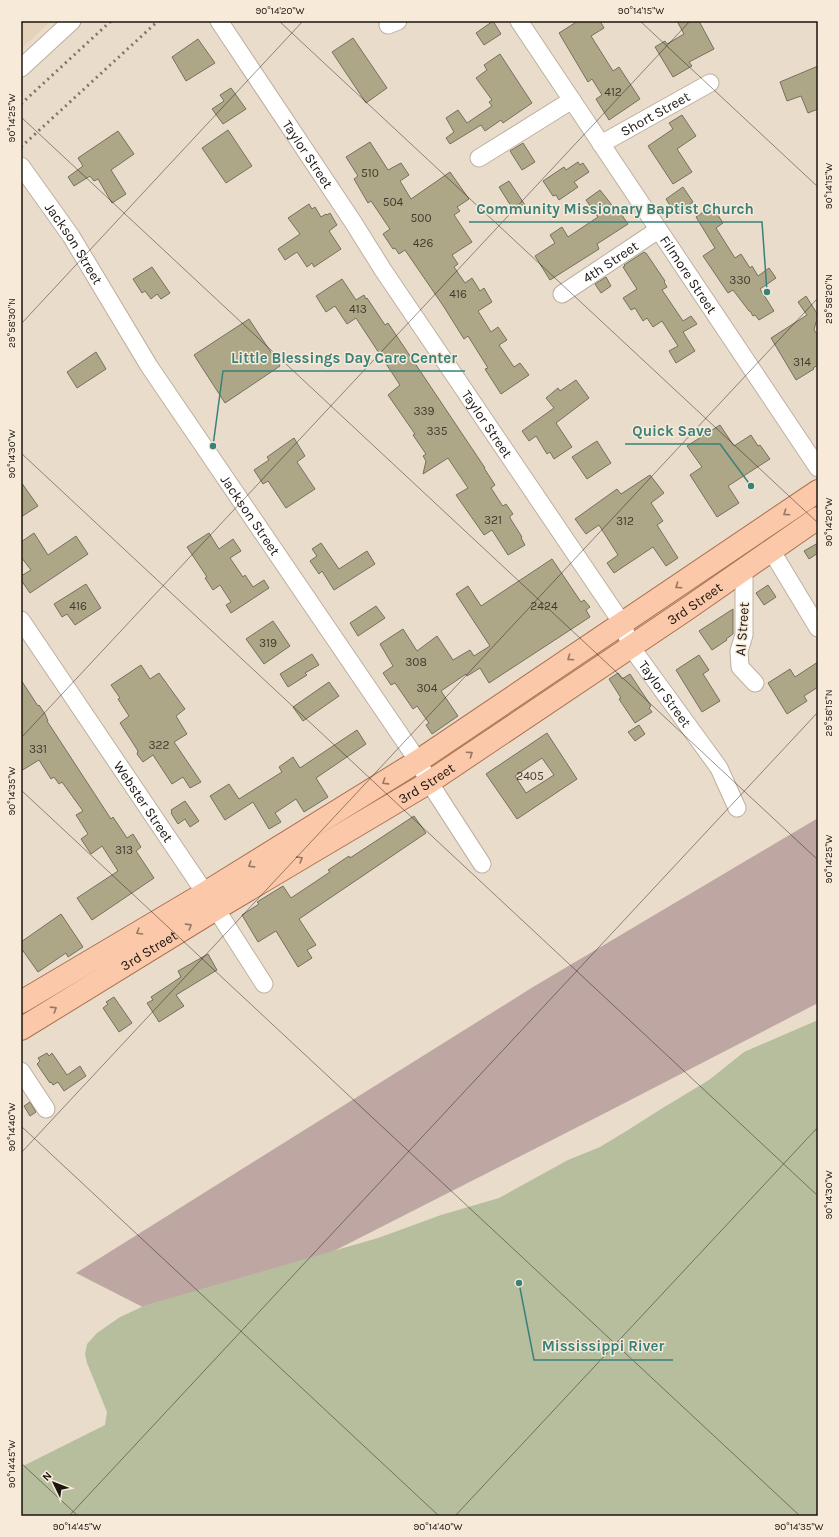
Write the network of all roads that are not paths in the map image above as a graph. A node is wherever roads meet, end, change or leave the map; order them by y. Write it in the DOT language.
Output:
graph roads {
  1 [pos="72,21"];
  2 [pos="219,21"];
  3 [pos="519,21"];
  4 [pos="21,68"];
  5 [pos="710,83"];
  6 [pos="572,100"];
  7 [pos="601,144"];
  8 [pos="479,158"];
  9 [pos="21,166"];
  10 [pos="658,230"];
  11 [pos="562,294"];
  12 [pos="818,468"];
  13 [pos="818,491"];
  14 [pos="818,518"];
  15 [pos="771,550"];
  16 [pos="744,568"];
  17 [pos="21,620"];
  18 [pos="622,623"];
  19 [pos="818,628"];
  20 [pos="631,647"];
  21 [pos="755,683"];
  22 [pos="418,761"];
  23 [pos="429,782"];
  24 [pos="738,808"];
  25 [pos="482,864"];
  26 [pos="210,901"];
  27 [pos="264,984"];
  28 [pos="21,1002"];
  29 [pos="21,1029"];
  30 [pos="21,1071"];
  31 [pos="46,1109"];
  1 -- 4 [label="street"];
  2 -- 18 [label="street, Taylor Street"];
  3 -- 6 [label="street, Filmore Street"];
  5 -- 7 [label="street, Short Street"];
  6 -- 7 [label="street, Filmore Street"];
  6 -- 8 [label="street"];
  7 -- 10 [label="street, Filmore Street"];
  9 -- 22 [label="street, Jackson Street"];
  10 -- 11 [label="street, 4th Street"];
  10 -- 12 [label="street, Filmore Street"];
  13 -- 18 [label="main road, 3rd Street, one-way"];
  14 -- 15 [label="main road, 3rd Street"];
  15 -- 16 [label="main road, 3rd Street"];
  15 -- 19 [label="street"];
  16 -- 20 [label="main road, 3rd Street"];
  16 -- 21 [label="street, Al Street"];
  17 -- 26 [label="street, Webster Street"];
  18 -- 20 [label="street, Taylor Street"];
  18 -- 22 [label="main road, 3rd Street, one-way"];
  23 -- 20 [label="main road, 3rd Street, one-way"];
  20 -- 24 [label="street, Taylor Street"];
  22 -- 23 [label="street, Jackson Street"];
  22 -- 26 [label="main road, 3rd Street, one-way"];
  23 -- 25 [label="street, Jackson Street"];
  26 -- 23 [label="main road, 3rd Street, one-way"];
  26 -- 27 [label="street, Webster Street"];
  26 -- 28 [label="main road, 3rd Street, one-way"];
  29 -- 26 [label="main road, 3rd Street, one-way"];
  30 -- 31 [label="street"];
}
